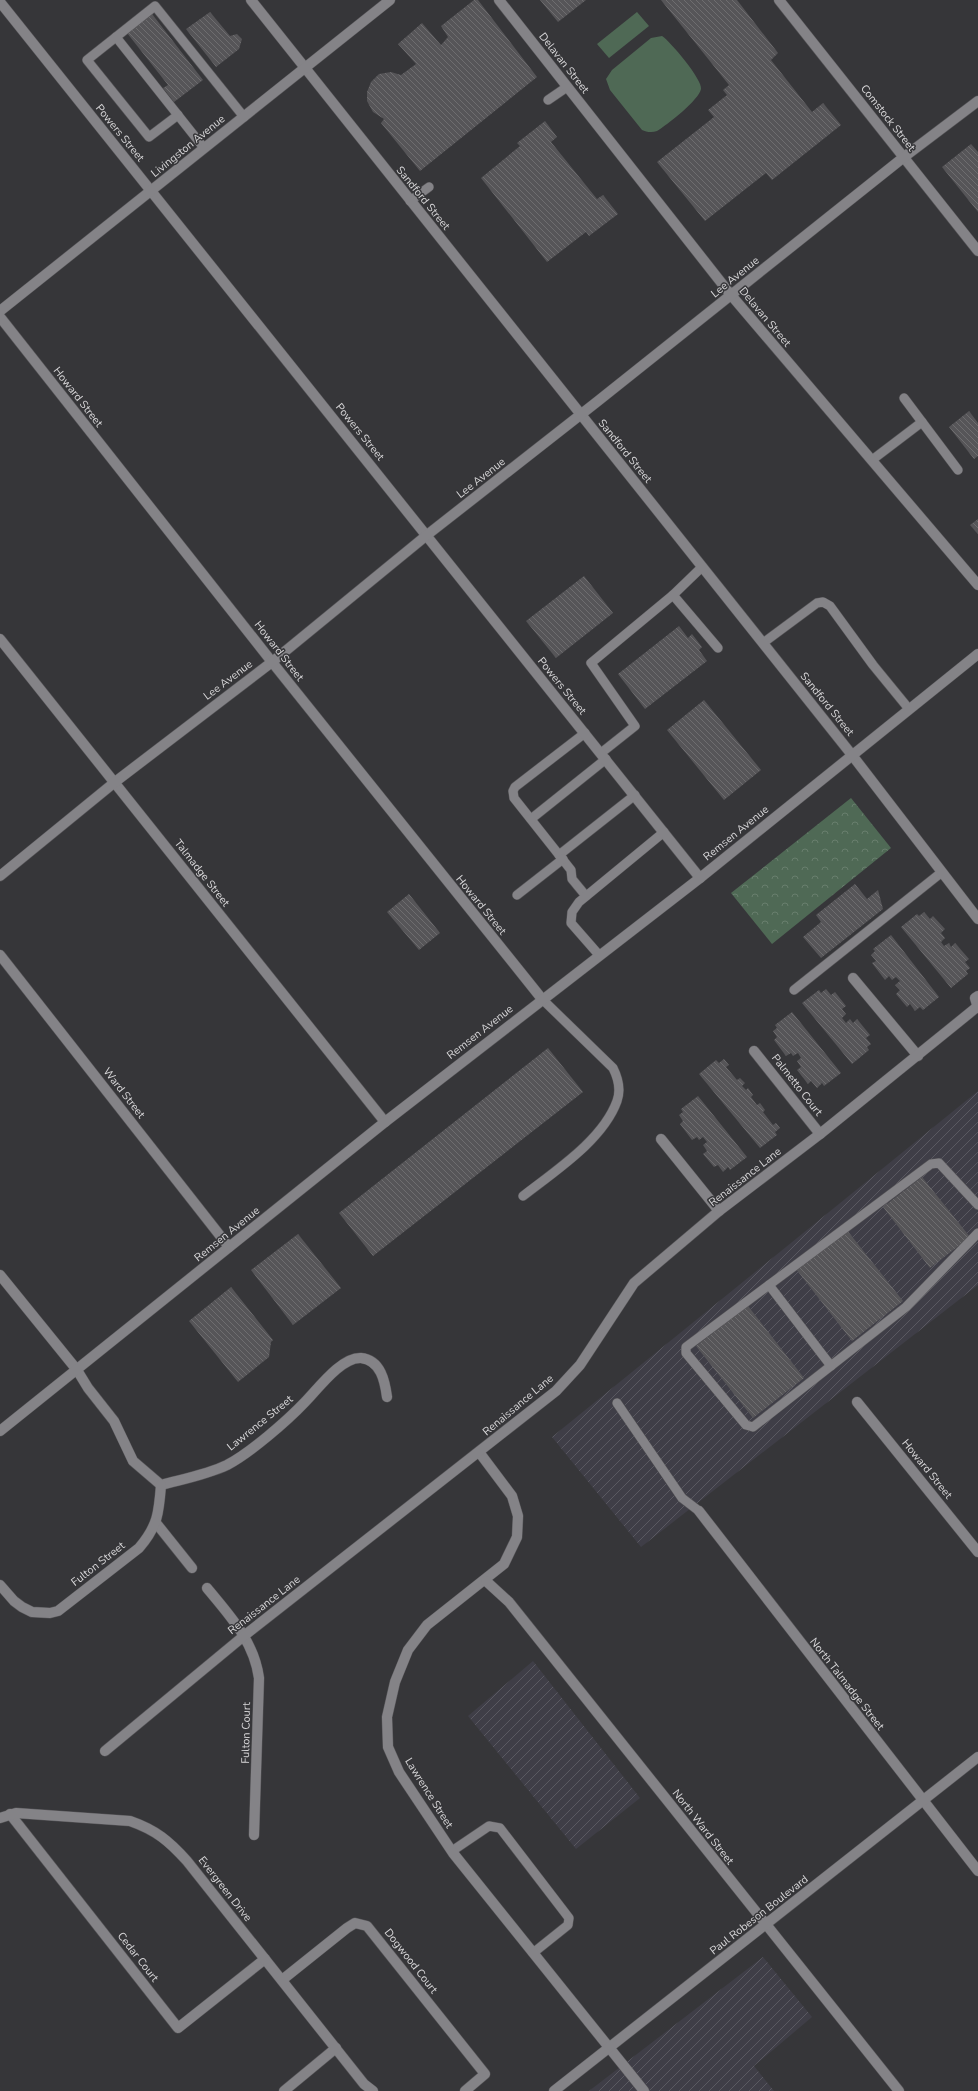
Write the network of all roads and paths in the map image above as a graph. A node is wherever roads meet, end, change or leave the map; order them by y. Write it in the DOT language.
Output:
graph roads {
  1 [pos="251,0"];
  2 [pos="390,0"];
  3 [pos="499,0"];
  4 [pos="780,0"];
  5 [pos="0,2"];
  6 [pos="116,37"];
  7 [pos="305,68"];
  8 [pos="567,87"];
  9 [pos="548,100"];
  10 [pos="978,101"];
  11 [pos="178,115"];
  12 [pos="244,117"];
  13 [pos="204,148"];
  14 [pos="904,158"];
  15 [pos="429,187"];
  16 [pos="151,191"];
  17 [pos="410,201"];
  18 [pos="978,251"];
  19 [pos="731,295"];
  20 [pos="0,312"];
  21 [pos="0,317"];
  22 [pos="904,398"];
  23 [pos="581,415"];
  24 [pos="922,422"];
  25 [pos="872,460"];
  26 [pos="958,470"];
  27 [pos="427,535"];
  28 [pos="702,567"];
  29 [pos="978,585"];
  30 [pos="673,595"];
  31 [pos="0,639"];
  32 [pos="763,643"];
  33 [pos="718,648"];
  34 [pos="978,654"];
  35 [pos="272,662"];
  36 [pos="909,709"];
  37 [pos="585,733"];
  38 [pos="852,755"];
  39 [pos="603,756"];
  40 [pos="115,782"];
  41 [pos="635,795"];
  42 [pos="531,819"];
  43 [pos="664,832"];
  44 [pos="561,857"];
  45 [pos="942,872"];
  46 [pos="0,876"];
  47 [pos="700,878"];
  48 [pos="517,895"];
  49 [pos="586,896"];
  50 [pos="978,919"];
  51 [pos="0,955"];
  52 [pos="599,955"];
  53 [pos="853,978"];
  54 [pos="794,990"];
  55 [pos="978,996"];
  56 [pos="542,999"];
  57 [pos="977,1008"];
  58 [pos="754,1051"];
  59 [pos="918,1056"];
  60 [pos="384,1122"];
  61 [pos="820,1134"];
  62 [pos="661,1139"];
  63 [pos="524,1196"];
  64 [pos="977,1202"];
  65 [pos="719,1211"];
  66 [pos="978,1233"];
  67 [pos="229,1247"];
  68 [pos="0,1275"];
  69 [pos="769,1285"];
  70 [pos="831,1366"];
  71 [pos="77,1370"];
  72 [pos="387,1397"];
  73 [pos="857,1402"];
  74 [pos="617,1404"];
  75 [pos="0,1431"];
  76 [pos="480,1452"];
  77 [pos="160,1485"];
  78 [pos="699,1511"];
  79 [pos="156,1523"];
  80 [pos="978,1552"];
  81 [pos="192,1568"];
  82 [pos="486,1581"];
  83 [pos="0,1584"];
  84 [pos="207,1588"];
  85 [pos="245,1635"];
  86 [pos="105,1751"];
  87 [pos="978,1757"];
  88 [pos="922,1801"];
  89 [pos="10,1814"];
  90 [pos="0,1818"];
  91 [pos="254,1835"];
  92 [pos="452,1851"];
  93 [pos="978,1871"];
  94 [pos="766,1925"];
  95 [pos="533,1953"];
  96 [pos="265,1960"];
  97 [pos="282,1980"];
  98 [pos="608,2047"];
  99 [pos="336,2048"];
  100 [pos="370,2089"];
  101 [pos="284,2091"];
  102 [pos="356,2091"];
  103 [pos="465,2091"];
  104 [pos="554,2091"];
  105 [pos="644,2091"];
  106 [pos="899,2091"];
  1 -- 7 [label="street, Sandford Street"];
  2 -- 7 [label="street, Livingston Avenue"];
  3 -- 8 [label="street, Delavan Street"];
  4 -- 14 [label="street, Comstock Street"];
  5 -- 16 [label="street, Powers Street"];
  6 -- 11 [label="lane"];
  6 -- 11 [label="lane"];
  6 -- 12 [label="lane"];
  7 -- 12 [label="street, Livingston Avenue"];
  7 -- 17 [label="street, Sandford Street"];
  8 -- 9 [label="lane"];
  8 -- 19 [label="street, Delavan Street"];
  10 -- 14 [label="street, Lee Avenue"];
  11 -- 13 [label="lane"];
  12 -- 13 [label="street, Livingston Avenue"];
  13 -- 16 [label="street, Livingston Avenue"];
  14 -- 18 [label="street, Comstock Street"];
  14 -- 19 [label="street, Lee Avenue"];
  15 -- 17 [label="lane"];
  16 -- 20 [label="street, Livingston Avenue"];
  16 -- 27 [label="street, Powers Street"];
  17 -- 23 [label="street, Sandford Street"];
  19 -- 23 [label="street, Lee Avenue"];
  19 -- 25 [label="street, Delavan Street"];
  21 -- 35 [label="street, Howard Street"];
  22 -- 24 [label="lane"];
  23 -- 27 [label="street, Lee Avenue"];
  23 -- 28 [label="street, Sandford Street"];
  24 -- 25 [label="lane"];
  24 -- 26 [label="lane"];
  25 -- 29 [label="street, Delavan Street"];
  27 -- 35 [label="street, Lee Avenue"];
  27 -- 37 [label="street, Powers Street"];
  28 -- 30 [label="lane"];
  28 -- 32 [label="street, Sandford Street"];
  30 -- 33 [label="lane"];
  30 -- 39 [label="lane"];
  31 -- 40 [label="street, Talmadge Street"];
  32 -- 36 [label="lane"];
  32 -- 38 [label="street, Sandford Street"];
  34 -- 36 [label="street, Remsen Avenue"];
  35 -- 40 [label="street, Lee Avenue"];
  35 -- 56 [label="street, Howard Street"];
  36 -- 38 [label="street, Remsen Avenue"];
  37 -- 39 [label="street, Powers Street"];
  37 -- 42 [label="lane"];
  38 -- 45 [label="street, Sandford Street"];
  38 -- 47 [label="street, Remsen Avenue"];
  39 -- 41 [label="street, Powers Street"];
  39 -- 42 [label="lane"];
  40 -- 46 [label="street, Lee Avenue"];
  40 -- 60 [label="street, Talmadge Street"];
  41 -- 43 [label="street, Powers Street"];
  41 -- 44 [label="lane"];
  42 -- 44 [label="lane"];
  43 -- 47 [label="street, Powers Street"];
  43 -- 49 [label="lane"];
  44 -- 48 [label="lane"];
  44 -- 49 [label="lane"];
  45 -- 50 [label="street, Sandford Street"];
  45 -- 54 [label="lane"];
  47 -- 52 [label="street, Remsen Avenue"];
  49 -- 52 [label="lane"];
  51 -- 67 [label="street, Ward Street"];
  52 -- 56 [label="street, Remsen Avenue"];
  53 -- 59 [label="street"];
  55 -- 57 [label="street, Renaissance Lane"];
  56 -- 60 [label="street, Remsen Avenue"];
  56 -- 63 [label="lane"];
  57 -- 59 [label="street, Renaissance Lane"];
  58 -- 61 [label="street, Palmetto Court"];
  59 -- 61 [label="street, Renaissance Lane"];
  60 -- 67 [label="street, Remsen Avenue"];
  61 -- 65 [label="street, Renaissance Lane"];
  62 -- 65 [label="street"];
  64 -- 69 [label="lane"];
  65 -- 76 [label="street, Renaissance Lane"];
  66 -- 70 [label="lane"];
  67 -- 71 [label="street, Remsen Avenue"];
  68 -- 71 [label="street"];
  69 -- 70 [label="lane"];
  69 -- 70 [label="lane"];
  71 -- 75 [label="street, Remsen Avenue"];
  71 -- 77 [label="street"];
  72 -- 77 [label="street, Lawrence Street"];
  73 -- 80 [label="street, Howard Street"];
  74 -- 78 [label="lane"];
  76 -- 82 [label="street, Lawrence Street"];
  76 -- 85 [label="street, Renaissance Lane"];
  77 -- 79 [label="street"];
  78 -- 88 [label="street, North Talmadge Street"];
  79 -- 81 [label="street"];
  79 -- 83 [label="street, Fulton Street"];
  82 -- 92 [label="street, Lawrence Street"];
  82 -- 94 [label="street, North Ward Street"];
  84 -- 85 [label="street"];
  85 -- 86 [label="street, Renaissance Lane"];
  85 -- 91 [label="street, Fulton Court"];
  87 -- 88 [label="street, Paul Robeson Boulevard"];
  88 -- 93 [label="street, North Talmadge Street"];
  88 -- 94 [label="street, Paul Robeson Boulevard"];
  89 -- 90 [label="street, Evergreen Drive"];
  89 -- 96 [label="street, Evergreen Drive"];
  89 -- 96 [label="street, Cedar Court"];
  92 -- 95 [label="street, Lawrence Street"];
  92 -- 95 [label="lane"];
  94 -- 98 [label="street, Paul Robeson Boulevard"];
  94 -- 106 [label="street, North Ward Street"];
  95 -- 98 [label="street, Lawrence Street"];
  96 -- 97 [label="street, Evergreen Drive"];
  97 -- 99 [label="street, Evergreen Drive"];
  97 -- 103 [label="street, Dogwood Court"];
  98 -- 104 [label="street, Paul Robeson Boulevard"];
  98 -- 105 [label="street, Lawrence Street"];
  99 -- 100 [label="street, Evergreen Drive"];
  99 -- 101 [label="street"];
  100 -- 102 [label="street"];
}
